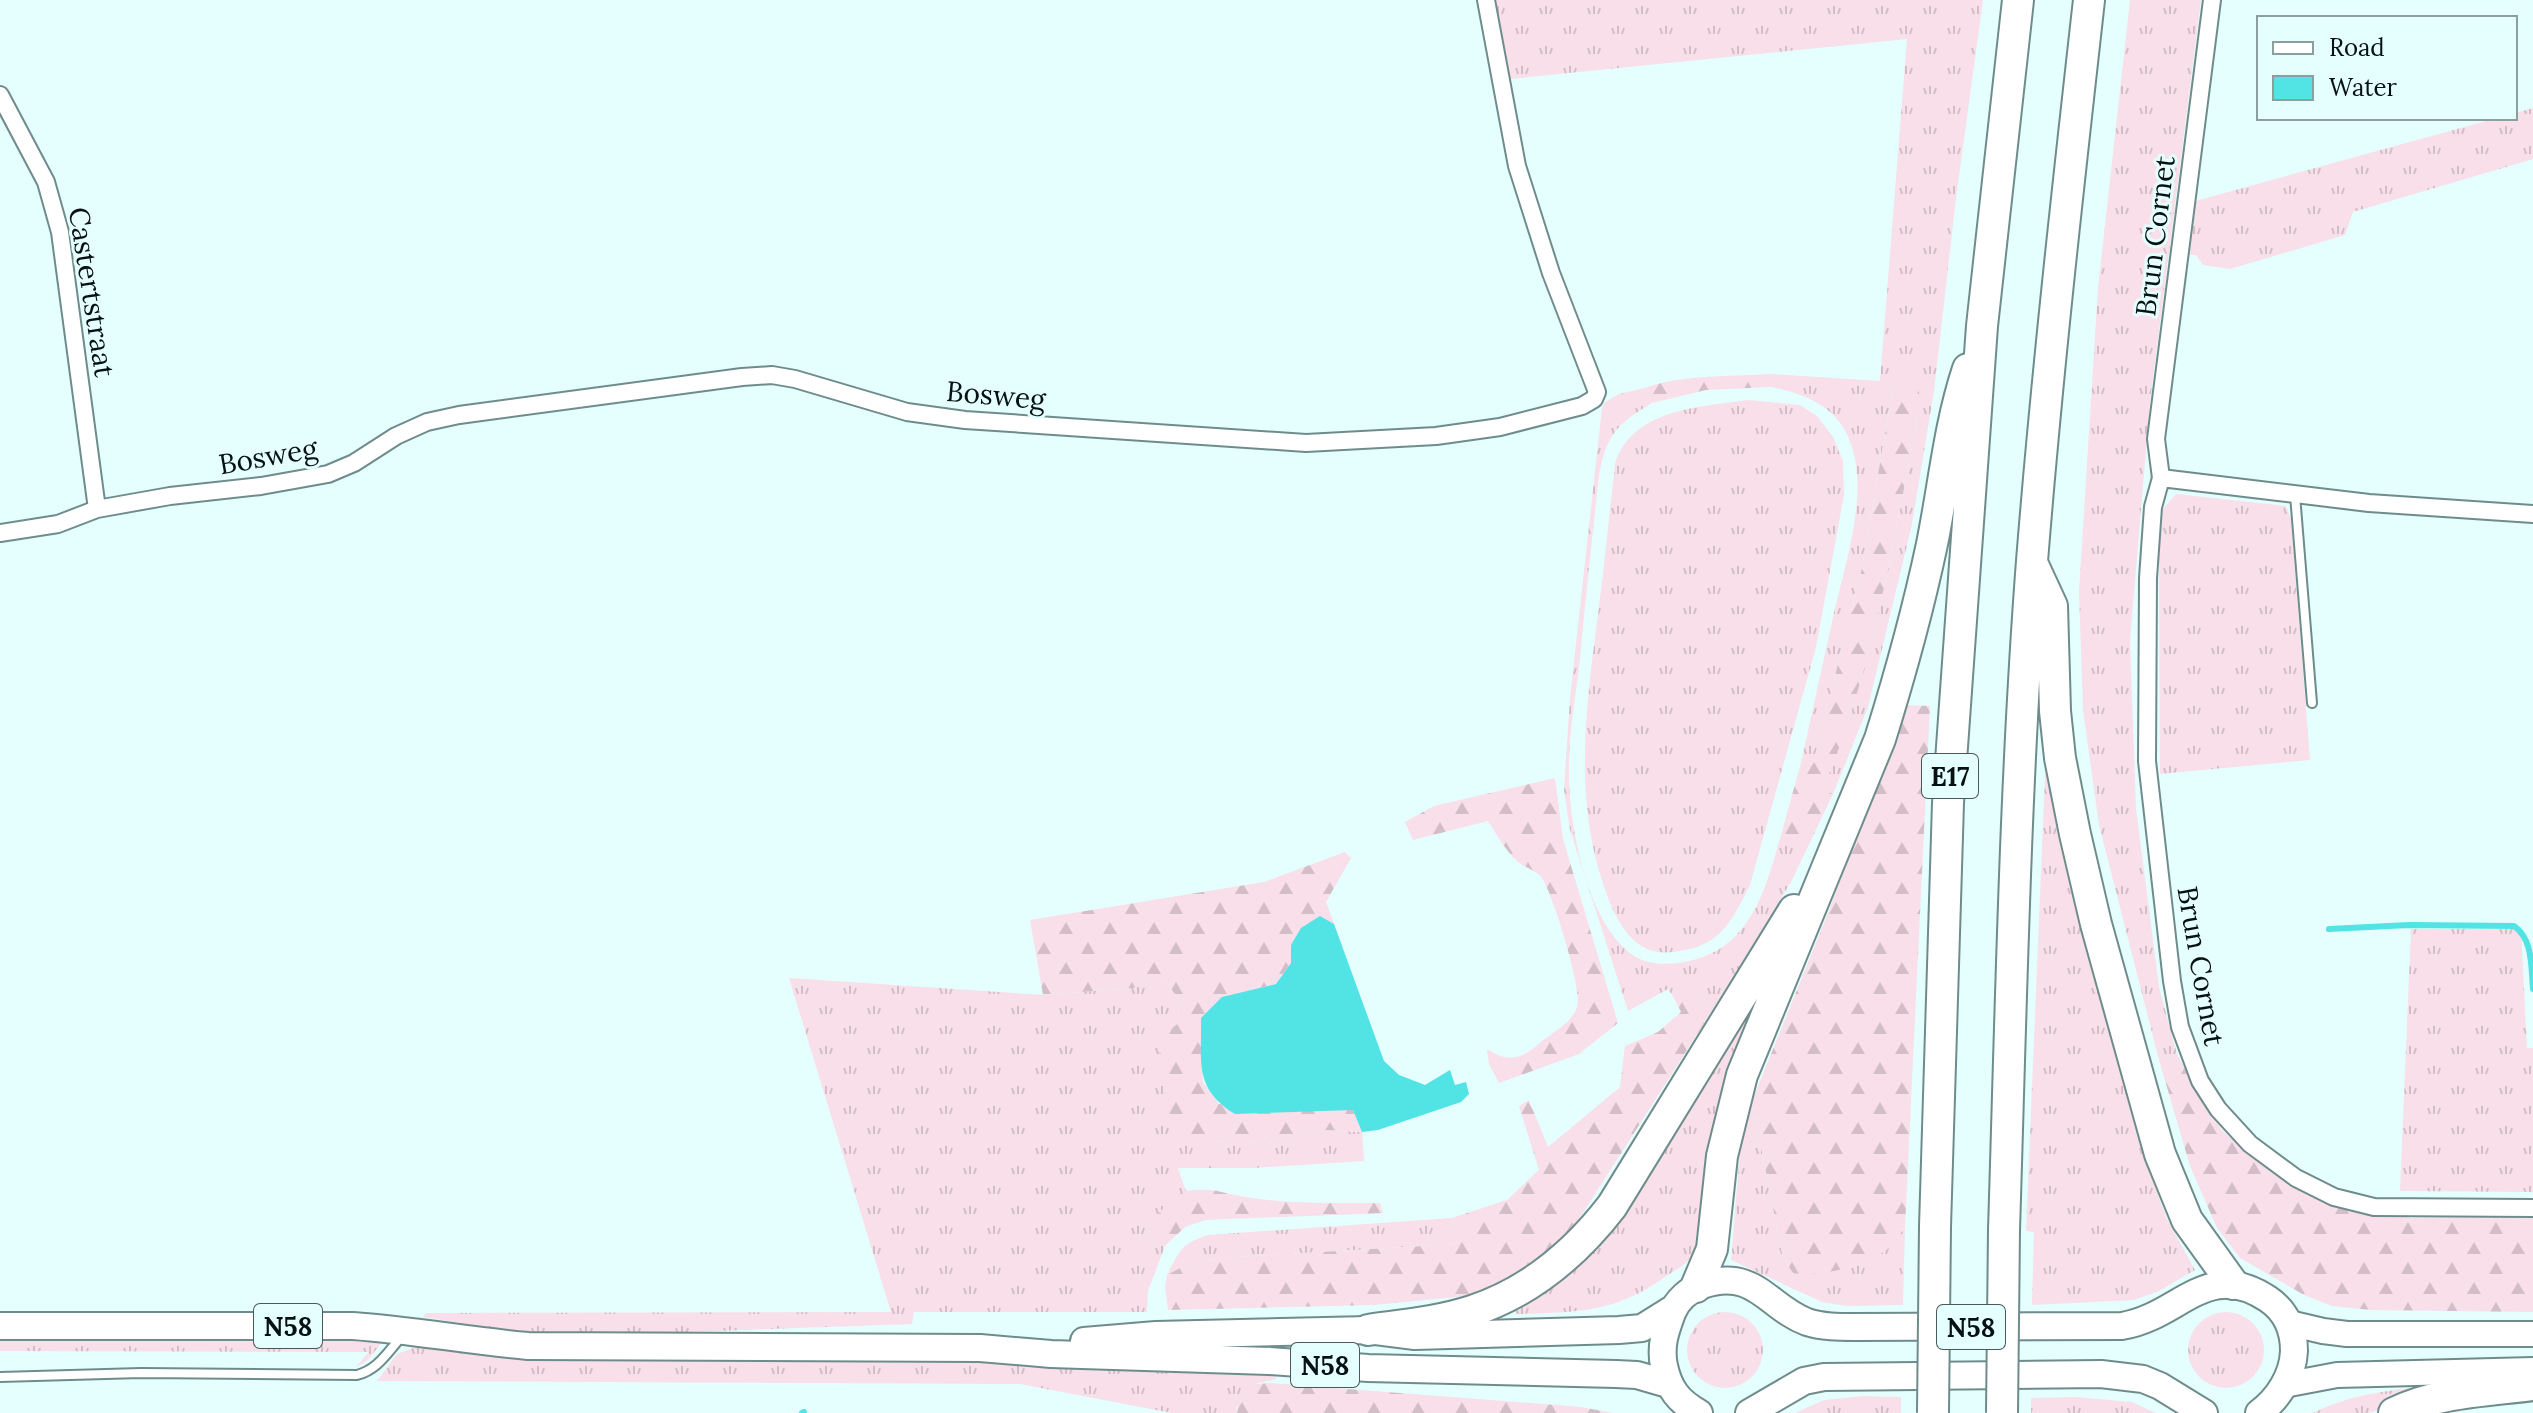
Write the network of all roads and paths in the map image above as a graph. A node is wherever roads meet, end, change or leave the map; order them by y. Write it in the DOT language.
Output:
graph roads {
  1 [pos="1486,0"];
  2 [pos="2018,0"];
  3 [pos="2089,0"];
  4 [pos="2212,0"];
  5 [pos="0,95"];
  6 [pos="1982,326"];
  7 [pos="2161,478"];
  8 [pos="2295,495"];
  9 [pos="97,509"];
  10 [pos="2533,514"];
  11 [pos="0,533"];
  12 [pos="2032,563"];
  13 [pos="2312,703"];
  14 [pos="1837,839"];
  15 [pos="2533,1208"];
  16 [pos="2233,1284"];
  17 [pos="1696,1287"];
  18 [pos="1674,1308"];
  19 [pos="2289,1323"];
  20 [pos="0,1326"];
  21 [pos="397,1329"];
  22 [pos="1368,1330"];
  23 [pos="2533,1334"];
  24 [pos="980,1348"];
  25 [pos="2533,1370"];
  26 [pos="0,1377"];
  27 [pos="1668,1384"];
  28 [pos="2284,1385"];
  29 [pos="2533,1385"];
  30 [pos="1699,1413"];
  31 [pos="1749,1413"];
  32 [pos="1933,1413"];
  33 [pos="2002,1413"];
  34 [pos="2204,1413"];
  35 [pos="2259,1413"];
  36 [pos="2394,1413"];
  1 -- 9 [label="street, Bosweg"];
  2 -- 6 [label="highway, E17"];
  3 -- 12 [label="highway, E17"];
  4 -- 7 [label="street, Brun Cornet"];
  5 -- 9 [label="street, Castertstraat"];
  6 -- 14 [label="highway"];
  6 -- 32 [label="highway, E17, bridge"];
  7 -- 8 [label="street"];
  7 -- 15 [label="street, Brun Cornet"];
  8 -- 10 [label="street"];
  8 -- 13 [label="lane"];
  9 -- 11 [label="street, Bosweg"];
  12 -- 16 [label="highway"];
  12 -- 33 [label="highway, E17, bridge"];
  14 -- 17 [label="highway"];
  14 -- 22 [label="highway"];
  16 -- 17 [label="main road, N58"];
  16 -- 19 [label="main road"];
  17 -- 18 [label="main road, N58"];
  18 -- 22 [label="main road, N58"];
  18 -- 27 [label="main road, N58"];
  19 -- 23 [label="main road"];
  19 -- 28 [label="main road"];
  20 -- 21 [label="main road, N58"];
  21 -- 24 [label="main road, N58"];
  21 -- 26 [label="lane"];
  22 -- 24 [label="main road, N58"];
  24 -- 27 [label="main road, N58"];
  25 -- 28 [label="main road"];
  27 -- 30 [label="main road"];
  28 -- 35 [label="main road"];
  29 -- 36 [label="highway"];
  31 -- 34 [label="main road, N58"];
}
